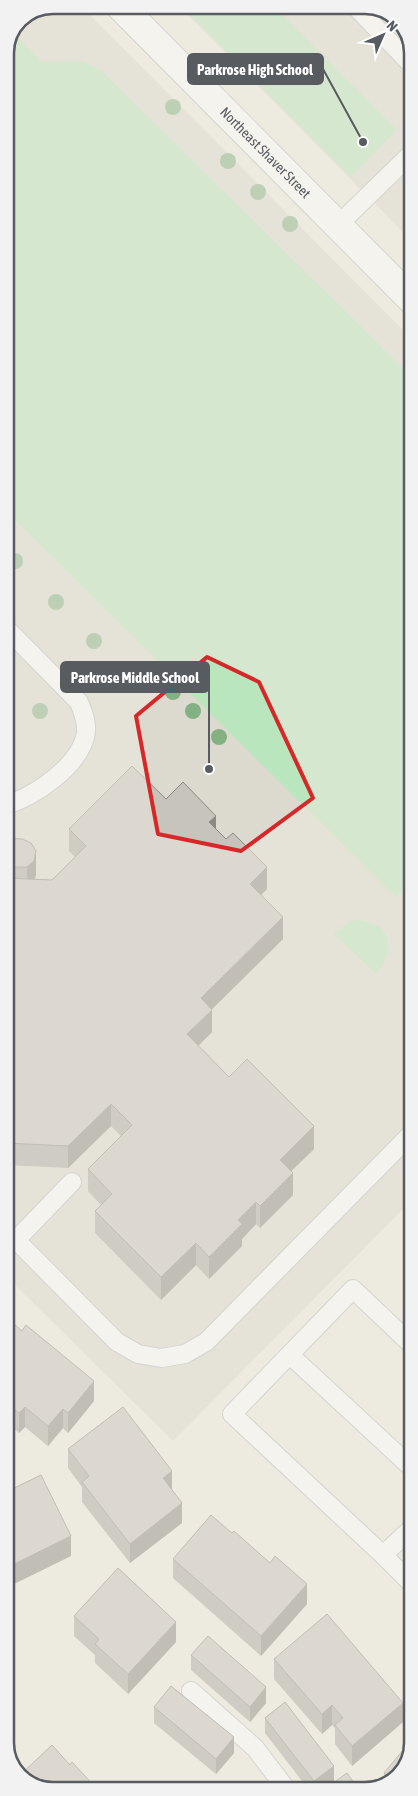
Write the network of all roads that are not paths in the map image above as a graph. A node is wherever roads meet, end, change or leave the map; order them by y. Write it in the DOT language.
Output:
graph roads {
  1 [pos="128,14"];
  2 [pos="363,14"];
  3 [pos="404,57"];
  4 [pos="404,161"];
  5 [pos="338,225"];
  6 [pos="404,292"];
  7 [pos="14,636"];
  8 [pos="14,802"];
  9 [pos="404,1141"];
  10 [pos="72,1182"];
  11 [pos="14,1238"];
  12 [pos="14,1244"];
  13 [pos="404,1337"];
  14 [pos="290,1355"];
  15 [pos="404,1461"];
  16 [pos="404,1535"];
  17 [pos="383,1555"];
  18 [pos="404,1577"];
  19 [pos="191,1691"];
  20 [pos="282,1782"];
  1 -- 5 [label="street, Northeast Shaver Street"];
  2 -- 3 [label="lane"];
  4 -- 5 [label="lane"];
  5 -- 6 [label="street, Northeast Shaver Street"];
  7 -- 8 [label="lane"];
  9 -- 12 [label="lane"];
  10 -- 11 [label="lane"];
  13 -- 14 [label="lane"];
  14 -- 15 [label="lane"];
  14 -- 17 [label="lane"];
  16 -- 17 [label="lane"];
  17 -- 18 [label="lane"];
  19 -- 20 [label="lane"];
}
